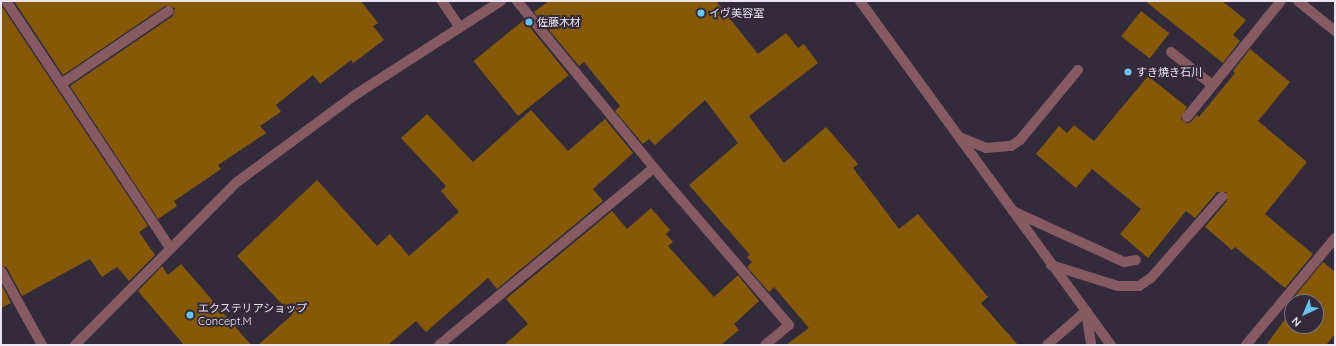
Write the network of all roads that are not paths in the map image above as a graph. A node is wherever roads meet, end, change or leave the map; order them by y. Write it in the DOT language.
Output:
graph roads {
  1 [pos="6,1"];
  2 [pos="442,1"];
  3 [pos="501,1"];
  4 [pos="517,1"];
  5 [pos="860,1"];
  6 [pos="1281,1"];
  7 [pos="1298,1"];
  8 [pos="168,11"];
  9 [pos="460,28"];
  10 [pos="1335,31"];
  11 [pos="1171,52"];
  12 [pos="1078,70"];
  13 [pos="61,84"];
  14 [pos="1212,85"];
  15 [pos="1187,117"];
  16 [pos="959,137"];
  17 [pos="654,168"];
  18 [pos="1222,197"];
  19 [pos="1011,210"];
  20 [pos="1335,238"];
  21 [pos="170,248"];
  22 [pos="1136,260"];
  23 [pos="1051,265"];
  24 [pos="1,271"];
  25 [pos="1086,310"];
  26 [pos="42,345"];
  27 [pos="75,345"];
  28 [pos="439,345"];
  29 [pos="765,345"];
  30 [pos="1047,345"];
  31 [pos="1092,345"];
  32 [pos="1111,345"];
  33 [pos="1246,345"];
  1 -- 13 [label="street"];
  2 -- 9 [label="street"];
  3 -- 9 [label="street"];
  4 -- 17 [label="street"];
  5 -- 16 [label="street"];
  6 -- 14 [label="street"];
  7 -- 10 [label="street"];
  8 -- 13 [label="street"];
  9 -- 21 [label="street"];
  11 -- 14 [label="street"];
  12 -- 16 [label="street"];
  13 -- 21 [label="street"];
  14 -- 15 [label="street"];
  16 -- 19 [label="street"];
  17 -- 28 [label="street"];
  17 -- 29 [label="street"];
  18 -- 23 [label="street"];
  19 -- 22 [label="street"];
  19 -- 23 [label="street"];
  20 -- 33 [label="street"];
  21 -- 27 [label="street"];
  23 -- 25 [label="street"];
  24 -- 26 [label="street"];
  25 -- 30 [label="street"];
  25 -- 31 [label="street"];
  25 -- 32 [label="street"];
}
